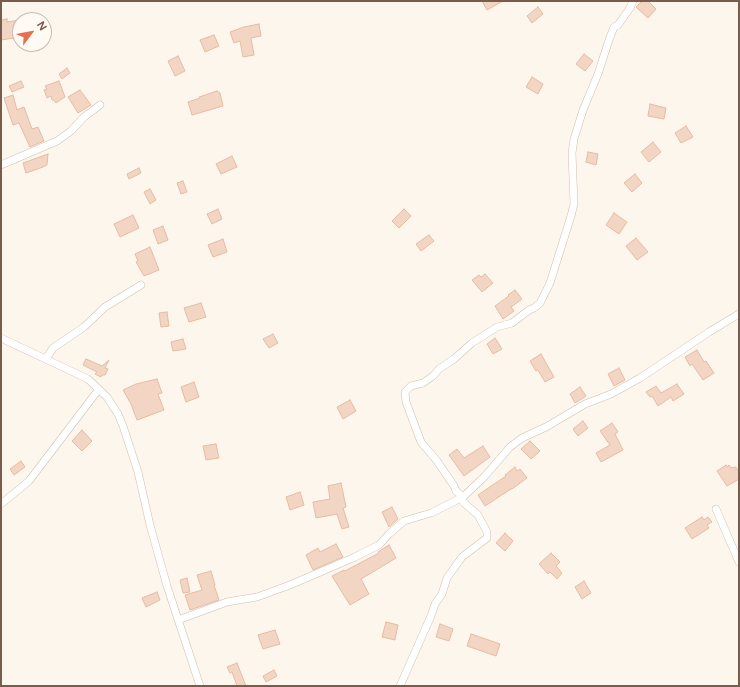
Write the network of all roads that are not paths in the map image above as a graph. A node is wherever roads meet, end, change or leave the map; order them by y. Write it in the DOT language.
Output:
graph roads {
  1 [pos="633,1"];
  2 [pos="100,105"];
  3 [pos="1,165"];
  4 [pos="141,285"];
  5 [pos="739,314"];
  6 [pos="1,338"];
  7 [pos="46,359"];
  8 [pos="99,389"];
  9 [pos="463,497"];
  10 [pos="1,504"];
  11 [pos="716,509"];
  12 [pos="739,562"];
  13 [pos="178,620"];
  14 [pos="200,686"];
  15 [pos="400,686"];
  1 -- 9 [label="street"];
  2 -- 3 [label="street"];
  4 -- 7 [label="street"];
  5 -- 9 [label="street"];
  6 -- 7 [label="street"];
  7 -- 8 [label="street"];
  8 -- 10 [label="street"];
  8 -- 13 [label="street"];
  9 -- 13 [label="street"];
  9 -- 15 [label="street"];
  11 -- 12 [label="street"];
  13 -- 14 [label="street"];
}
